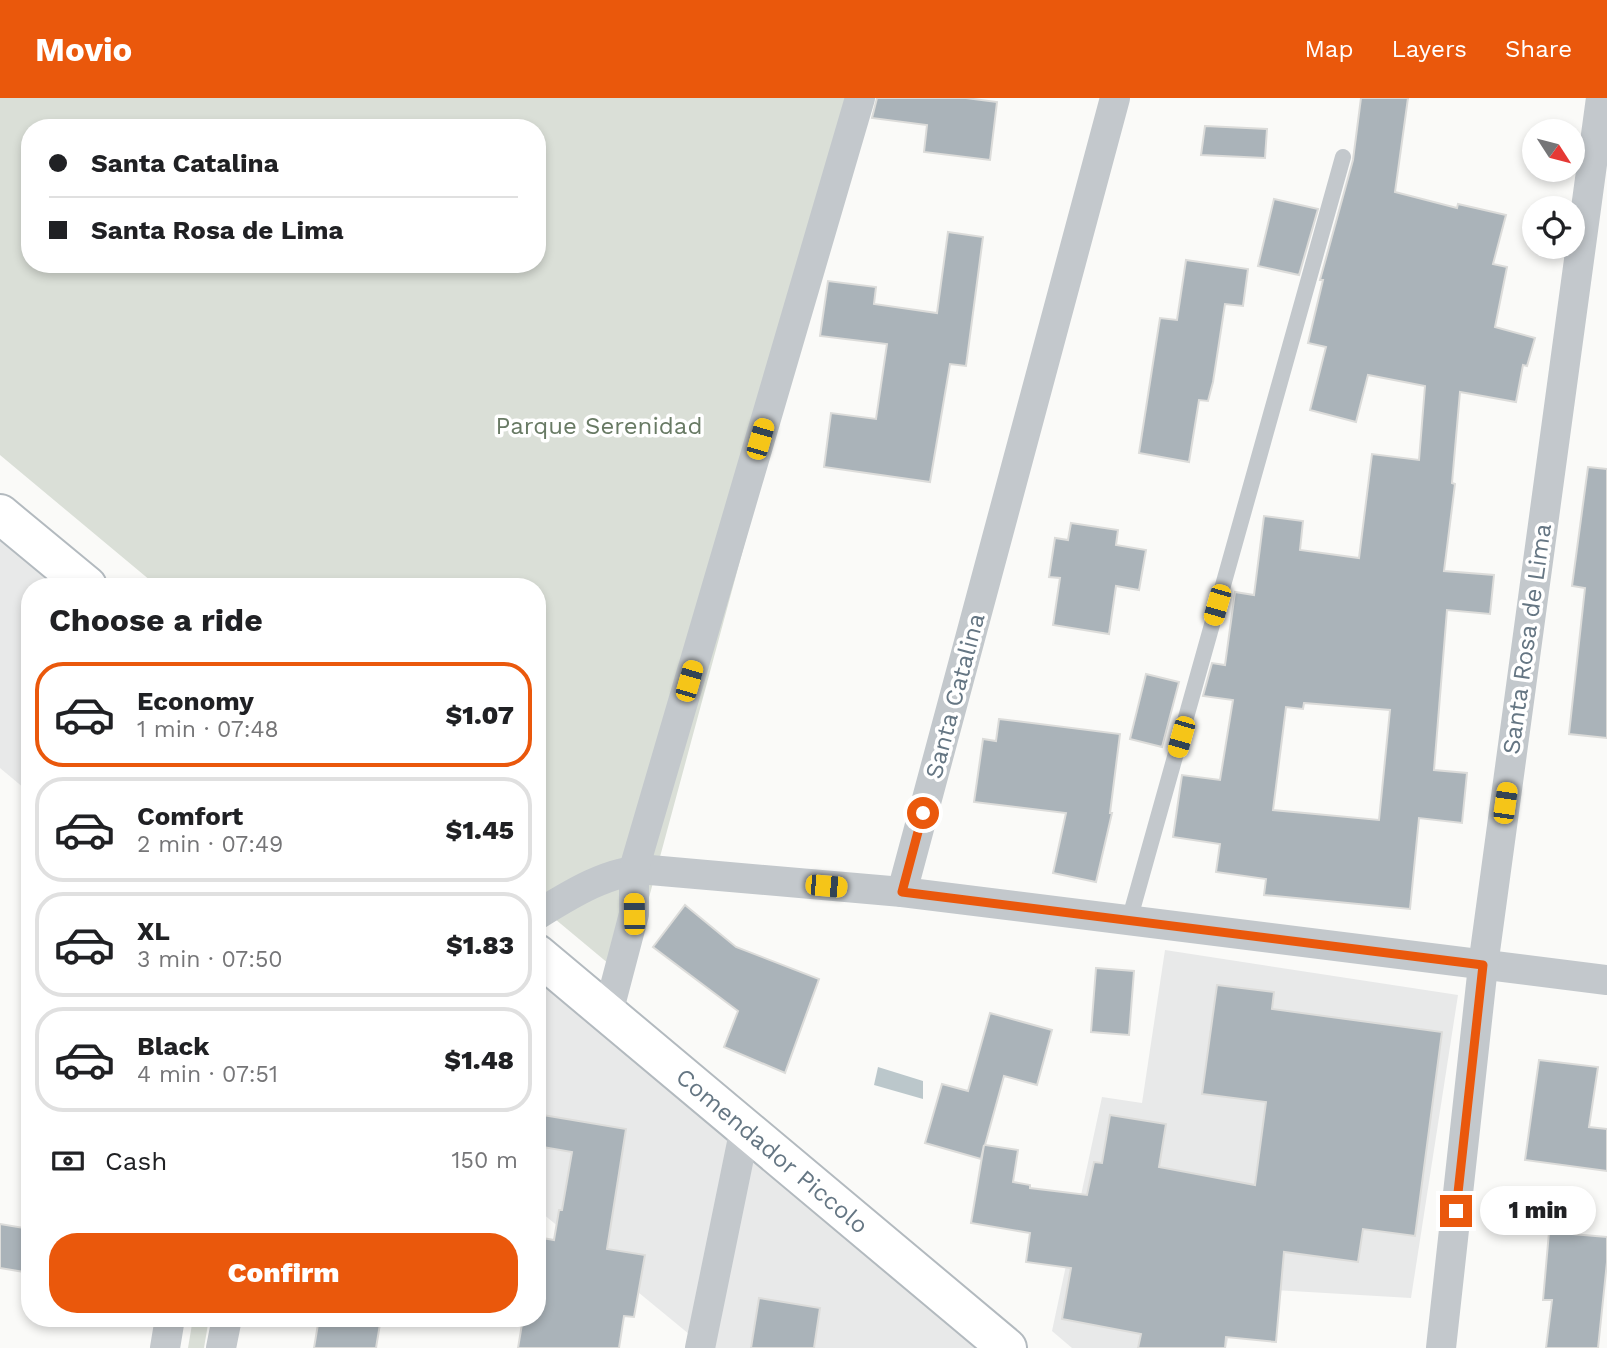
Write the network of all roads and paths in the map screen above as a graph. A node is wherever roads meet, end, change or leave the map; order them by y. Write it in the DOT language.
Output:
graph roads {
  1 [pos="860,98"];
  2 [pos="1115,98"];
  3 [pos="1601,98"];
  4 [pos="1343,157"];
  5 [pos="0,514"];
  6 [pos="77,578"];
  7 [pos="634,869"];
  8 [pos="902,892"];
  9 [pos="546,910"];
  10 [pos="1129,921"];
  11 [pos="546,961"];
  12 [pos="1483,965"];
  13 [pos="1607,980"];
  14 [pos="608,1013"];
  15 [pos="745,1128"];
  16 [pos="168,1327"];
  17 [pos="224,1327"];
  18 [pos="165,1348"];
  19 [pos="221,1348"];
  20 [pos="700,1348"];
  21 [pos="1007,1348"];
  22 [pos="1441,1348"];
  1 -- 7 [label="street"];
  2 -- 8 [label="street, Santa Catalina"];
  3 -- 12 [label="street, Santa Rosa de Lima"];
  4 -- 10 [label="lane"];
  5 -- 6 [label="street"];
  7 -- 8 [label="street"];
  7 -- 9 [label="street"];
  7 -- 14 [label="street"];
  8 -- 10 [label="street"];
  10 -- 12 [label="street"];
  11 -- 14 [label="street, Comendador Piccolo"];
  12 -- 13 [label="street"];
  12 -- 22 [label="street, Santa Rosa de Lima"];
  14 -- 15 [label="street, Comendador Piccolo"];
  15 -- 20 [label="street"];
  15 -- 21 [label="street, Comendador Piccolo"];
  16 -- 18 [label="street"];
  17 -- 19 [label="street"];
}
